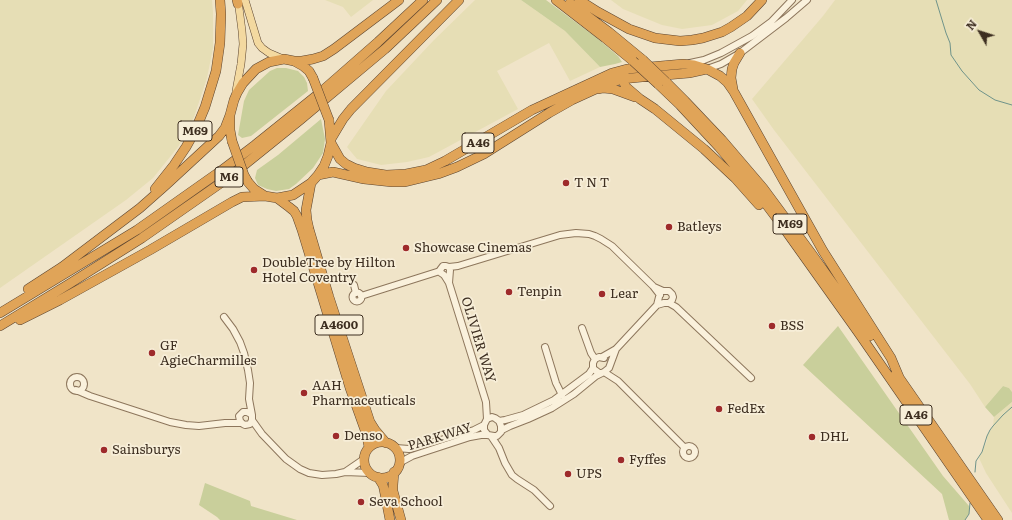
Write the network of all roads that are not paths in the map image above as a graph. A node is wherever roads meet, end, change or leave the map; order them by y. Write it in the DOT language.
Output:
graph roads {
  1 [pos="220,0"];
  2 [pos="399,0"];
  3 [pos="423,0"];
  4 [pos="459,0"];
  5 [pos="463,0"];
  6 [pos="556,0"];
  7 [pos="566,0"];
  8 [pos="579,0"];
  9 [pos="762,0"];
  10 [pos="792,0"];
  11 [pos="807,0"];
  12 [pos="239,1"];
  13 [pos="436,2"];
  14 [pos="431,28"];
  15 [pos="740,52"];
  16 [pos="284,59"];
  17 [pos="294,61"];
  18 [pos="683,64"];
  19 [pos="627,69"];
  20 [pos="707,69"];
  21 [pos="622,79"];
  22 [pos="662,83"];
  23 [pos="591,91"];
  24 [pos="734,92"];
  25 [pos="640,99"];
  26 [pos="234,100"];
  27 [pos="230,115"];
  28 [pos="332,141"];
  29 [pos="318,175"];
  30 [pos="311,183"];
  31 [pos="265,196"];
  32 [pos="277,198"];
  33 [pos="781,224"];
  34 [pos="107,233"];
  35 [pos="446,272"];
  36 [pos="354,285"];
  37 [pos="661,294"];
  38 [pos="665,303"];
  39 [pos="0,307"];
  40 [pos="0,313"];
  41 [pos="224,317"];
  42 [pos="0,326"];
  43 [pos="582,328"];
  44 [pos="0,330"];
  45 [pos="545,347"];
  46 [pos="616,349"];
  47 [pos="598,358"];
  48 [pos="593,368"];
  49 [pos="606,369"];
  50 [pos="751,378"];
  51 [pos="899,378"];
  52 [pos="83,384"];
  53 [pos="76,390"];
  54 [pos="562,395"];
  55 [pos="95,397"];
  56 [pos="249,399"];
  57 [pos="486,402"];
  58 [pos="241,414"];
  59 [pos="252,417"];
  60 [pos="497,419"];
  61 [pos="485,422"];
  62 [pos="226,423"];
  63 [pos="244,424"];
  64 [pos="500,432"];
  65 [pos="262,434"];
  66 [pos="489,436"];
  67 [pos="386,443"];
  68 [pos="368,447"];
  69 [pos="396,448"];
  70 [pos="499,448"];
  71 [pos="685,448"];
  72 [pos="364,459"];
  73 [pos="399,463"];
  74 [pos="345,472"];
  75 [pos="394,472"];
  76 [pos="374,475"];
  77 [pos="550,506"];
  78 [pos="390,520"];
  79 [pos="401,520"];
  80 [pos="988,520"];
  81 [pos="998,520"];
  1 -- 34 [label="highway, M69"];
  2 -- 17 [label="highway"];
  3 -- 40 [label="highway, M6"];
  4 -- 14 [label="highway"];
  5 -- 14 [label="highway"];
  6 -- 22 [label="highway, M69, bridge"];
  7 -- 22 [label="highway, M69, bridge"];
  8 -- 9 [label="highway"];
  10 -- 18 [label="street"];
  11 -- 15 [label="street"];
  12 -- 16 [label="main road"];
  12 -- 26 [label="main road"];
  13 -- 42 [label="highway, M6"];
  14 -- 28 [label="highway"];
  15 -- 20 [label="street"];
  15 -- 24 [label="highway, A46"];
  16 -- 17 [label="highway"];
  16 -- 26 [label="highway"];
  17 -- 28 [label="highway, bridge"];
  18 -- 19 [label="highway, A46"];
  18 -- 20 [label="highway, A46"];
  19 -- 21 [label="highway"];
  19 -- 28 [label="highway, A46"];
  20 -- 21 [label="highway, A46"];
  20 -- 24 [label="highway, A46"];
  21 -- 23 [label="highway, A46"];
  21 -- 25 [label="highway, A46"];
  22 -- 33 [label="highway, M69"];
  22 -- 51 [label="highway, M69"];
  23 -- 25 [label="highway, A46"];
  23 -- 29 [label="highway, A46"];
  24 -- 51 [label="highway, A46"];
  25 -- 33 [label="highway, A46"];
  26 -- 27 [label="highway"];
  27 -- 31 [label="highway, bridge"];
  27 -- 34 [label="highway"];
  28 -- 29 [label="highway"];
  29 -- 30 [label="highway"];
  30 -- 32 [label="highway"];
  30 -- 67 [label="highway, A4600"];
  31 -- 32 [label="highway"];
  31 -- 44 [label="highway"];
  32 -- 68 [label="highway, A4600"];
  33 -- 80 [label="highway, A46"];
  34 -- 39 [label="highway"];
  35 -- 36 [label="street"];
  35 -- 37 [label="street"];
  35 -- 57 [label="street, OLIVIER WAY"];
  37 -- 38 [label="street"];
  37 -- 38 [label="street"];
  38 -- 46 [label="street"];
  38 -- 50 [label="street"];
  41 -- 56 [label="street"];
  43 -- 47 [label="street"];
  45 -- 54 [label="street"];
  46 -- 47 [label="street"];
  46 -- 49 [label="street"];
  47 -- 48 [label="street"];
  47 -- 49 [label="street"];
  48 -- 49 [label="street"];
  48 -- 54 [label="street"];
  49 -- 64 [label="street"];
  49 -- 71 [label="street"];
  51 -- 81 [label="highway, A46"];
  52 -- 53 [label="street"];
  52 -- 53 [label="street"];
  52 -- 55 [label="street"];
  53 -- 55 [label="street"];
  54 -- 60 [label="street"];
  55 -- 62 [label="street"];
  56 -- 58 [label="street"];
  56 -- 59 [label="street"];
  57 -- 60 [label="street, OLIVIER WAY"];
  57 -- 61 [label="street, OLIVIER WAY"];
  58 -- 59 [label="street"];
  58 -- 62 [label="street"];
  58 -- 63 [label="street"];
  59 -- 63 [label="street"];
  59 -- 65 [label="street"];
  60 -- 61 [label="street"];
  60 -- 64 [label="street"];
  61 -- 66 [label="street"];
  61 -- 69 [label="street, PARKWAY"];
  62 -- 63 [label="street"];
  63 -- 65 [label="street"];
  64 -- 66 [label="street"];
  64 -- 70 [label="street"];
  65 -- 74 [label="street"];
  66 -- 70 [label="street"];
  66 -- 73 [label="street, PARKWAY"];
  67 -- 68 [label="highway"];
  67 -- 69 [label="highway"];
  68 -- 72 [label="highway"];
  69 -- 73 [label="highway"];
  70 -- 77 [label="street"];
  72 -- 74 [label="street"];
  72 -- 76 [label="highway"];
  73 -- 75 [label="highway"];
  74 -- 76 [label="street"];
  75 -- 76 [label="highway"];
  75 -- 79 [label="highway"];
  76 -- 78 [label="highway"];
}
